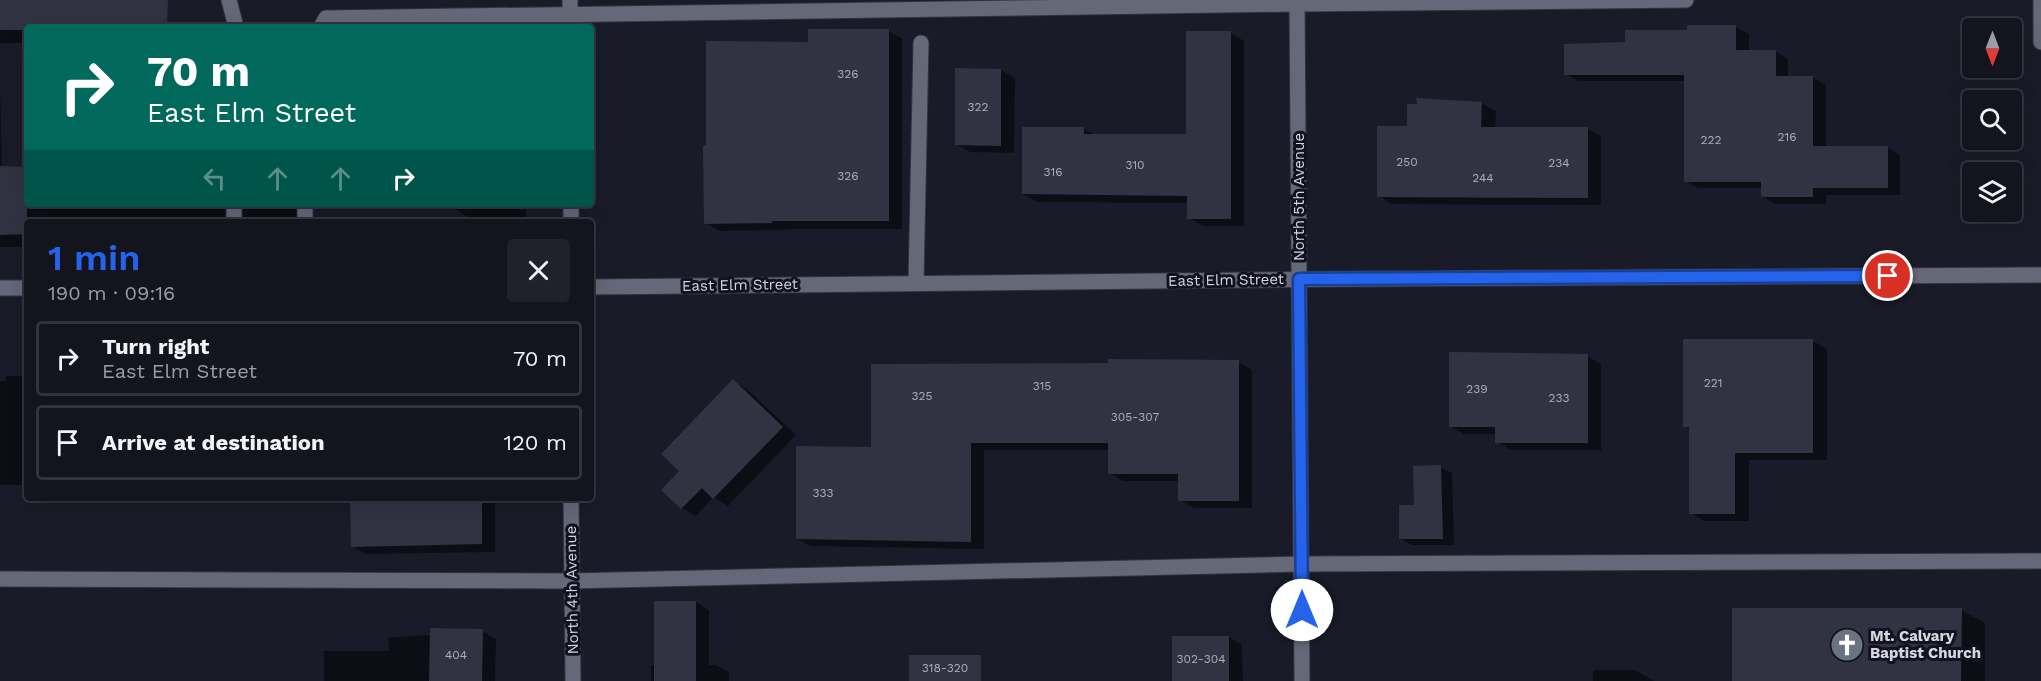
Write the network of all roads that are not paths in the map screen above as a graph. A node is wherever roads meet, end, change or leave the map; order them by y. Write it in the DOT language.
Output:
graph roads {
  1 [pos="229,0"];
  2 [pos="570,0"];
  3 [pos="1686,0"];
  4 [pos="2041,0"];
  5 [pos="1297,2"];
  6 [pos="570,22"];
  7 [pos="235,24"];
  8 [pos="323,24"];
  9 [pos="2041,42"];
  10 [pos="921,43"];
  11 [pos="2041,275"];
  12 [pos="1299,279"];
  13 [pos="916,283"];
  14 [pos="594,286"];
  15 [pos="0,288"];
  16 [pos="24,288"];
  17 [pos="571,501"];
  18 [pos="2041,561"];
  19 [pos="1301,564"];
  20 [pos="0,579"];
  21 [pos="571,581"];
  22 [pos="573,681"];
  23 [pos="1302,681"];
  1 -- 7 [label="street"];
  2 -- 6 [label="street"];
  3 -- 5 [label="street"];
  4 -- 9 [label="street"];
  5 -- 6 [label="street"];
  5 -- 12 [label="street, North 5th Avenue"];
  6 -- 8 [label="street"];
  10 -- 13 [label="street"];
  11 -- 12 [label="street, East Elm Street"];
  12 -- 13 [label="street, East Elm Street"];
  12 -- 19 [label="street, North 5th Avenue"];
  13 -- 14 [label="street, East Elm Street"];
  15 -- 16 [label="street"];
  17 -- 21 [label="street, North 4th Avenue"];
  18 -- 19 [label="street"];
  19 -- 21 [label="street"];
  19 -- 23 [label="street, North 5th Avenue"];
  20 -- 21 [label="street"];
  21 -- 22 [label="street, North 4th Avenue"];
}
